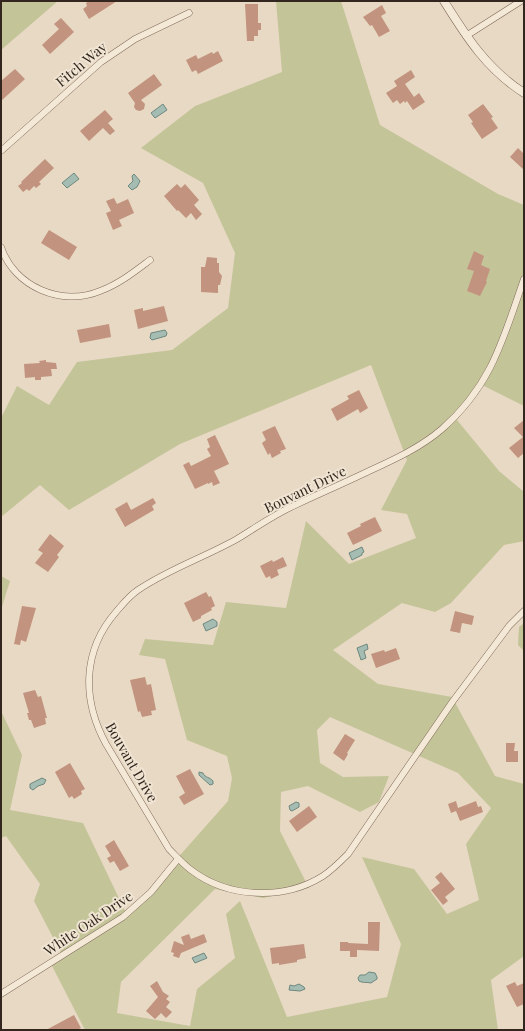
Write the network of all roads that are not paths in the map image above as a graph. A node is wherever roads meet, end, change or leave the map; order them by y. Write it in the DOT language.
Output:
graph roads {
  1 [pos="444,1"];
  2 [pos="521,1"];
  3 [pos="189,13"];
  4 [pos="466,36"];
  5 [pos="524,93"];
  6 [pos="1,151"];
  7 [pos="1,247"];
  8 [pos="150,260"];
  9 [pos="524,279"];
  10 [pos="524,610"];
  11 [pos="178,859"];
  12 [pos="1,994"];
  1 -- 4 [label="street"];
  2 -- 4 [label="street"];
  3 -- 6 [label="street, Fitch Way"];
  4 -- 5 [label="street"];
  7 -- 8 [label="street"];
  9 -- 11 [label="street, Bouvant Drive"];
  10 -- 11 [label="street, Bouvant Drive"];
  11 -- 12 [label="street, White Oak Drive"];
}
